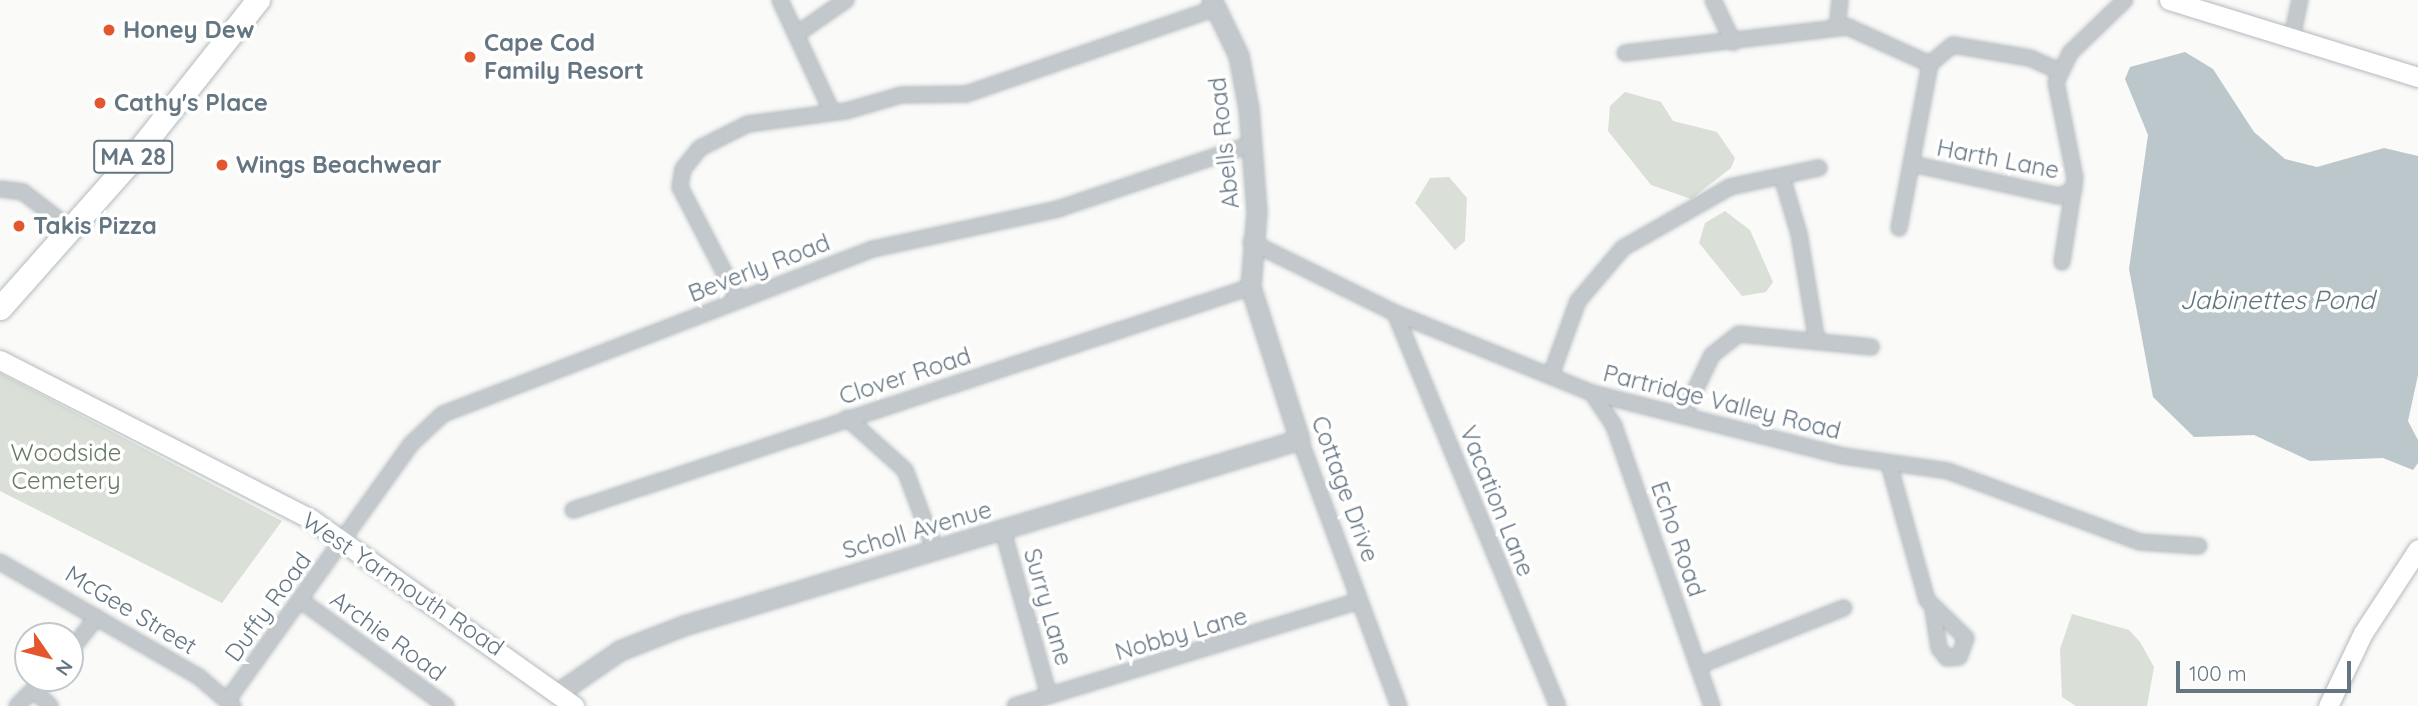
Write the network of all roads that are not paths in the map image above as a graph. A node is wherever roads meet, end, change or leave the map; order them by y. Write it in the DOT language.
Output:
graph roads {
  1 [pos="258,0"];
  2 [pos="780,0"];
  3 [pos="846,0"];
  4 [pos="1713,0"];
  5 [pos="1840,0"];
  6 [pos="2125,0"];
  7 [pos="2169,0"];
  8 [pos="2300,0"];
  9 [pos="1214,4"];
  10 [pos="1837,28"];
  11 [pos="797,34"];
  12 [pos="2292,37"];
  13 [pos="1733,42"];
  14 [pos="1625,53"];
  15 [pos="1930,64"];
  16 [pos="2059,71"];
  17 [pos="2418,77"];
  18 [pos="832,113"];
  19 [pos="1252,144"];
  20 [pos="1912,164"];
  21 [pos="1819,168"];
  22 [pos="1782,177"];
  23 [pos="0,189"];
  24 [pos="2074,190"];
  25 [pos="1899,228"];
  26 [pos="71,229"];
  27 [pos="1251,242"];
  28 [pos="2062,262"];
  29 [pos="1251,287"];
  30 [pos="738,299"];
  31 [pos="0,308"];
  32 [pos="1395,313"];
  33 [pos="1816,336"];
  34 [pos="1871,347"];
  35 [pos="0,360"];
  36 [pos="1551,375"];
  37 [pos="1591,393"];
  38 [pos="1684,413"];
  39 [pos="847,418"];
  40 [pos="1300,440"];
  41 [pos="1889,464"];
  42 [pos="573,510"];
  43 [pos="1003,531"];
  44 [pos="344,538"];
  45 [pos="2199,547"];
  46 [pos="2418,549"];
  47 [pos="935,550"];
  48 [pos="0,562"];
  49 [pos="1359,601"];
  50 [pos="303,603"];
  51 [pos="1844,608"];
  52 [pos="1933,610"];
  53 [pos="97,617"];
  54 [pos="84,633"];
  55 [pos="1698,666"];
  56 [pos="32,692"];
  57 [pos="36,692"];
  58 [pos="1049,696"];
  59 [pos="566,700"];
  60 [pos="230,704"];
  61 [pos="17,706"];
  62 [pos="50,706"];
  63 [pos="446,706"];
  64 [pos="1015,706"];
  65 [pos="1399,706"];
  66 [pos="1558,706"];
  67 [pos="1712,706"];
  68 [pos="2328,706"];
  1 -- 26 [label="main road, MA 28"];
  2 -- 11 [label="street"];
  3 -- 11 [label="street"];
  4 -- 13 [label="street"];
  5 -- 10 [label="street"];
  6 -- 16 [label="street"];
  7 -- 12 [label="main road"];
  8 -- 12 [label="street"];
  9 -- 18 [label="street"];
  9 -- 19 [label="street, Abells Road"];
  10 -- 13 [label="street"];
  10 -- 15 [label="street"];
  11 -- 18 [label="street"];
  12 -- 17 [label="main road"];
  13 -- 14 [label="street"];
  15 -- 16 [label="street"];
  15 -- 20 [label="street"];
  16 -- 24 [label="street"];
  18 -- 30 [label="street"];
  19 -- 27 [label="street, Abells Road"];
  19 -- 30 [label="street, Beverly Road"];
  20 -- 24 [label="street, Harth Lane"];
  20 -- 25 [label="street"];
  21 -- 22 [label="street"];
  22 -- 33 [label="street"];
  22 -- 36 [label="street"];
  23 -- 26 [label="street"];
  24 -- 28 [label="street"];
  26 -- 31 [label="main road, MA 28"];
  27 -- 29 [label="street, Abells Road"];
  27 -- 32 [label="street, Partridge Valley Road"];
  29 -- 39 [label="street, Clover Road"];
  29 -- 40 [label="street, Cottage Drive"];
  30 -- 44 [label="street, Beverly Road"];
  32 -- 36 [label="street, Partridge Valley Road"];
  32 -- 66 [label="street, Vacation Lane"];
  33 -- 34 [label="street"];
  33 -- 38 [label="street"];
  35 -- 44 [label="main road, West Yarmouth Road"];
  36 -- 37 [label="street, Partridge Valley Road"];
  37 -- 38 [label="street, Partridge Valley Road"];
  37 -- 55 [label="street, Echo Road"];
  38 -- 41 [label="street, Partridge Valley Road"];
  39 -- 42 [label="street, Clover Road"];
  39 -- 47 [label="street"];
  40 -- 43 [label="street, Scholl Avenue"];
  40 -- 49 [label="street, Cottage Drive"];
  41 -- 45 [label="street, Partridge Valley Road"];
  41 -- 52 [label="street"];
  43 -- 47 [label="street, Scholl Avenue"];
  43 -- 58 [label="street, Surry Lane"];
  44 -- 50 [label="street, Duffy Road"];
  44 -- 59 [label="main road, West Yarmouth Road"];
  46 -- 68 [label="main road"];
  47 -- 59 [label="street, Scholl Avenue"];
  48 -- 53 [label="street, McGee Street"];
  49 -- 58 [label="street, Nobby Lane"];
  49 -- 65 [label="street, Cottage Drive"];
  50 -- 60 [label="street, Duffy Road"];
  50 -- 63 [label="street, Archie Road"];
  51 -- 55 [label="street"];
  53 -- 54 [label="street"];
  53 -- 60 [label="street, McGee Street"];
  55 -- 67 [label="street, Echo Road"];
  56 -- 61 [label="street"];
  57 -- 62 [label="street"];
  58 -- 64 [label="street, Nobby Lane"];
}
